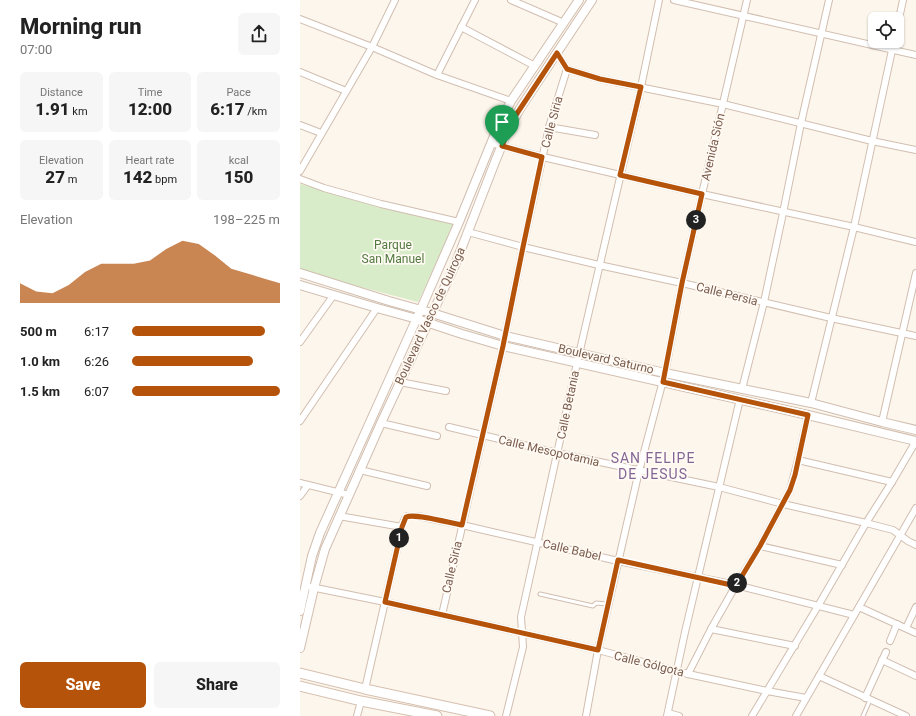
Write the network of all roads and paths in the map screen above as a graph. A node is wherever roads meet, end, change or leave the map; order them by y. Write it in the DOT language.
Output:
graph roads {
  1 [pos="475,0"];
  2 [pos="511,0"];
  3 [pos="579,0"];
  4 [pos="592,0"];
  5 [pos="659,0"];
  6 [pos="674,0"];
  7 [pos="747,0"];
  8 [pos="829,0"];
  9 [pos="903,0"];
  10 [pos="393,1"];
  11 [pos="900,12"];
  12 [pos="743,16"];
  13 [pos="300,19"];
  14 [pos="564,22"];
  15 [pos="461,26"];
  16 [pos="821,34"];
  17 [pos="372,47"];
  18 [pos="892,49"];
  19 [pos="557,53"];
  20 [pos="916,55"];
  21 [pos="535,66"];
  22 [pos="567,69"];
  23 [pos="300,72"];
  24 [pos="437,75"];
  25 [pos="641,87"];
  26 [pos="346,91"];
  27 [pos="511,101"];
  28 [pos="723,104"];
  29 [pos="801,123"];
  30 [pos="300,125"];
  31 [pos="549,127"];
  32 [pos="321,133"];
  33 [pos="595,135"];
  34 [pos="872,141"];
  35 [pos="490,143"];
  36 [pos="502,146"];
  37 [pos="916,150"];
  38 [pos="542,157"];
  39 [pos="300,171"];
  40 [pos="620,175"];
  41 [pos="300,179"];
  42 [pos="702,194"];
  43 [pos="783,213"];
  44 [pos="459,222"];
  45 [pos="854,227"];
  46 [pos="468,232"];
  47 [pos="916,242"];
  48 [pos="523,247"];
  49 [pos="599,265"];
  50 [pos="916,273"];
  51 [pos="300,274"];
  52 [pos="682,283"];
  53 [pos="300,285"];
  54 [pos="914,291"];
  55 [pos="333,296"];
  56 [pos="764,302"];
  57 [pos="377,308"];
  58 [pos="421,309"];
  59 [pos="432,313"];
  60 [pos="831,318"];
  61 [pos="417,319"];
  62 [pos="427,323"];
  63 [pos="902,333"];
  64 [pos="505,336"];
  65 [pos="916,336"];
  66 [pos="300,342"];
  67 [pos="503,346"];
  68 [pos="579,353"];
  69 [pos="577,363"];
  70 [pos="665,373"];
  71 [pos="400,382"];
  72 [pos="663,382"];
  73 [pos="742,389"];
  74 [pos="446,391"];
  75 [pos="740,399"];
  76 [pos="810,403"];
  77 [pos="808,415"];
  78 [pos="300,421"];
  79 [pos="882,422"];
  80 [pos="381,423"];
  81 [pos="449,427"];
  82 [pos="916,430"];
  83 [pos="482,435"];
  84 [pos="437,436"];
  85 [pos="916,441"];
  86 [pos="557,453"];
  87 [pos="798,460"];
  88 [pos="360,470"];
  89 [pos="639,471"];
  90 [pos="892,482"];
  91 [pos="300,483"];
  92 [pos="308,485"];
  93 [pos="427,486"];
  94 [pos="719,487"];
  95 [pos="338,492"];
  96 [pos="349,495"];
  97 [pos="300,496"];
  98 [pos="783,504"];
  99 [pos="916,509"];
  100 [pos="339,516"];
  101 [pos="866,523"];
  102 [pos="462,525"];
  103 [pos="402,527"];
  104 [pos="901,536"];
  105 [pos="537,542"];
  106 [pos="916,545"];
  107 [pos="760,546"];
  108 [pos="618,560"];
  109 [pos="842,565"];
  110 [pos="698,578"];
  111 [pos="736,586"];
  112 [pos="310,587"];
  113 [pos="540,594"];
  114 [pos="385,602"];
  115 [pos="608,604"];
  116 [pos="818,606"];
  117 [pos="859,607"];
  118 [pos="916,607"];
  119 [pos="300,611"];
  120 [pos="442,615"];
  121 [pos="854,615"];
  122 [pos="898,624"];
  123 [pos="906,628"];
  124 [pos="711,629"];
  125 [pos="916,632"];
  126 [pos="522,634"];
  127 [pos="890,641"];
  128 [pos="795,646"];
  129 [pos="300,648"];
  130 [pos="598,650"];
  131 [pos="886,652"];
  132 [pos="882,660"];
  133 [pos="677,671"];
  134 [pos="300,673"];
  135 [pos="688,674"];
  136 [pos="819,676"];
  137 [pos="916,676"];
  138 [pos="300,686"];
  139 [pos="365,689"];
  140 [pos="767,691"];
  141 [pos="806,698"];
  142 [pos="867,699"];
  143 [pos="361,701"];
  144 [pos="668,715"];
  145 [pos="357,716"];
  146 [pos="435,716"];
  147 [pos="490,716"];
  148 [pos="506,716"];
  149 [pos="586,716"];
  150 [pos="679,716"];
  151 [pos="752,716"];
  152 [pos="796,716"];
  153 [pos="863,716"];
  154 [pos="906,716"];
  1 -- 15 [label="street"];
  2 -- 14 [label="street"];
  3 -- 14 [label="street, Boulevard Vasco de Quiroga"];
  4 -- 19 [label="street, Boulevard Vasco de Quiroga"];
  5 -- 25 [label="street, Calle Betania"];
  6 -- 12 [label="street"];
  7 -- 12 [label="street, Avenida Sión"];
  8 -- 16 [label="street"];
  9 -- 11 [label="street"];
  10 -- 17 [label="street"];
  12 -- 16 [label="street"];
  12 -- 28 [label="street, Avenida Sión"];
  13 -- 17 [label="street"];
  14 -- 21 [label="street, Boulevard Vasco de Quiroga"];
  15 -- 21 [label="street"];
  15 -- 24 [label="street"];
  16 -- 18 [label="street"];
  16 -- 29 [label="street"];
  17 -- 24 [label="street"];
  17 -- 26 [label="street"];
  18 -- 20 [label="street"];
  18 -- 34 [label="street"];
  19 -- 22 [label="street"];
  19 -- 36 [label="street, Boulevard Vasco de Quiroga"];
  21 -- 27 [label="street, Boulevard Vasco de Quiroga"];
  22 -- 25 [label="street"];
  22 -- 31 [label="street, Calle Siria"];
  23 -- 26 [label="street"];
  24 -- 27 [label="street"];
  25 -- 28 [label="street"];
  25 -- 40 [label="street, Calle Betania"];
  26 -- 32 [label="street"];
  27 -- 35 [label="street, Boulevard Vasco de Quiroga"];
  28 -- 29 [label="street"];
  28 -- 42 [label="street, Avenida Sión"];
  29 -- 34 [label="street"];
  29 -- 43 [label="street"];
  30 -- 32 [label="street"];
  31 -- 33 [label="street"];
  31 -- 38 [label="street, Calle Siria"];
  32 -- 39 [label="street"];
  34 -- 37 [label="street"];
  34 -- 45 [label="street"];
  35 -- 36 [label="street"];
  35 -- 44 [label="street, Boulevard Vasco de Quiroga"];
  36 -- 38 [label="street"];
  36 -- 46 [label="street, Boulevard Vasco de Quiroga"];
  38 -- 40 [label="street"];
  38 -- 48 [label="street, Calle Siria"];
  40 -- 42 [label="street"];
  40 -- 49 [label="street, Calle Betania"];
  41 -- 44 [label="street"];
  42 -- 43 [label="street"];
  42 -- 52 [label="street, Avenida Sión"];
  43 -- 45 [label="street"];
  43 -- 56 [label="street"];
  44 -- 58 [label="street, Boulevard Vasco de Quiroga"];
  45 -- 47 [label="street"];
  45 -- 60 [label="street"];
  46 -- 48 [label="street, Calle Persia"];
  46 -- 59 [label="street, Boulevard Vasco de Quiroga"];
  48 -- 49 [label="street, Calle Persia"];
  48 -- 64 [label="street, Calle Siria"];
  49 -- 52 [label="street, Calle Persia"];
  49 -- 68 [label="street, Calle Betania"];
  50 -- 54 [label="street"];
  51 -- 58 [label="street, Boulevard Saturno"];
  52 -- 56 [label="street, Calle Persia"];
  52 -- 70 [label="street, Avenida Sión"];
  53 -- 55 [label="street, Boulevard Saturno"];
  54 -- 63 [label="street"];
  55 -- 57 [label="street, Boulevard Saturno"];
  55 -- 66 [label="street"];
  56 -- 60 [label="street, Calle Persia"];
  56 -- 73 [label="street"];
  57 -- 61 [label="street, Boulevard Saturno"];
  57 -- 78 [label="street"];
  58 -- 59 [label="street, Boulevard Saturno"];
  58 -- 61 [label="street, Boulevard Vasco de Quiroga"];
  59 -- 62 [label="street, Boulevard Vasco de Quiroga"];
  59 -- 64 [label="street, Boulevard Saturno"];
  60 -- 63 [label="street, Calle Persia"];
  60 -- 76 [label="street"];
  61 -- 62 [label="street, Boulevard Saturno"];
  61 -- 95 [label="street, Boulevard Vasco de Quiroga"];
  62 -- 67 [label="street, Boulevard Saturno"];
  62 -- 71 [label="street, Boulevard Vasco de Quiroga"];
  63 -- 65 [label="street, Calle Persia"];
  63 -- 79 [label="street"];
  64 -- 67 [label="street, Calle Siria"];
  64 -- 68 [label="street, Boulevard Saturno"];
  67 -- 69 [label="street, Boulevard Saturno"];
  67 -- 83 [label="street, Calle Siria"];
  68 -- 69 [label="street, Calle Betania"];
  68 -- 70 [label="street, Boulevard Saturno"];
  69 -- 72 [label="street, Boulevard Saturno"];
  69 -- 86 [label="street, Calle Betania"];
  70 -- 72 [label="street, Avenida Sión"];
  70 -- 73 [label="street, Boulevard Saturno"];
  71 -- 74 [label="street"];
  71 -- 80 [label="street, Boulevard Vasco de Quiroga"];
  72 -- 75 [label="street, Boulevard Saturno"];
  72 -- 89 [label="street, Avenida Sión"];
  73 -- 76 [label="street, Boulevard Saturno"];
  75 -- 77 [label="street, Boulevard Saturno"];
  75 -- 94 [label="street"];
  76 -- 79 [label="street, Boulevard Saturno"];
  77 -- 85 [label="street, Boulevard Saturno"];
  77 -- 87 [label="street"];
  79 -- 82 [label="street, Boulevard Saturno"];
  80 -- 84 [label="street"];
  80 -- 88 [label="street, Boulevard Vasco de Quiroga"];
  81 -- 83 [label="street, Calle Mesopotamia"];
  83 -- 86 [label="street, Calle Mesopotamia"];
  83 -- 102 [label="street, Calle Siria"];
  85 -- 90 [label="street"];
  86 -- 89 [label="street, Calle Mesopotamia"];
  86 -- 105 [label="street, Calle Betania"];
  87 -- 90 [label="street"];
  87 -- 98 [label="street"];
  88 -- 93 [label="street"];
  88 -- 96 [label="street, Boulevard Vasco de Quiroga"];
  89 -- 94 [label="street, Calle Mesopotamia"];
  89 -- 108 [label="street, Avenida Sión"];
  90 -- 101 [label="street"];
  91 -- 92 [label="street"];
  92 -- 95 [label="street"];
  92 -- 97 [label="street"];
  94 -- 98 [label="street, Calle Mesopotamia"];
  94 -- 110 [label="street"];
  95 -- 96 [label="street"];
  95 -- 112 [label="street, Boulevard Vasco de Quiroga"];
  96 -- 100 [label="street, Boulevard Vasco de Quiroga"];
  98 -- 101 [label="street, Calle Mesopotamia"];
  98 -- 107 [label="street"];
  99 -- 104 [label="street"];
  100 -- 103 [label="street"];
  100 -- 112 [label="street, Boulevard Vasco de Quiroga"];
  101 -- 104 [label="street, Calle Mesopotamia"];
  101 -- 109 [label="street"];
  102 -- 103 [label="street, Calle Babel"];
  102 -- 105 [label="street, Calle Babel"];
  102 -- 120 [label="street, Calle Siria"];
  103 -- 114 [label="street"];
  104 -- 106 [label="street, Calle Mesopotamia"];
  104 -- 117 [label="street"];
  105 -- 108 [label="street, Calle Babel"];
  105 -- 126 [label="street, Calle Betania"];
  107 -- 109 [label="street"];
  107 -- 111 [label="street"];
  108 -- 110 [label="street, Calle Babel"];
  108 -- 115 [label="street, Avenida Sión"];
  109 -- 116 [label="street"];
  110 -- 111 [label="street, Calle Babel"];
  110 -- 133 [label="street"];
  111 -- 116 [label="street, Calle Babel"];
  111 -- 124 [label="street"];
  112 -- 114 [label="street, Calle Gólgota"];
  112 -- 119 [label="street, Boulevard Vasco de Quiroga"];
  112 -- 129 [label="street, Boulevard Vasco de Quiroga"];
  113 -- 115 [label="lane"];
  114 -- 120 [label="street, Calle Gólgota"];
  114 -- 139 [label="street"];
  115 -- 130 [label="street, Avenida Sión"];
  116 -- 121 [label="street, Calle Babel"];
  116 -- 128 [label="street"];
  117 -- 121 [label="street"];
  117 -- 122 [label="street"];
  118 -- 123 [label="street"];
  120 -- 126 [label="street, Calle Gólgota"];
  121 -- 136 [label="street"];
  122 -- 123 [label="street"];
  122 -- 127 [label="street"];
  123 -- 125 [label="street"];
  124 -- 128 [label="street"];
  124 -- 135 [label="street"];
  126 -- 130 [label="street, Calle Gólgota"];
  126 -- 148 [label="street, Calle Betania"];
  128 -- 140 [label="street"];
  130 -- 133 [label="street, Calle Gólgota"];
  130 -- 149 [label="street, Avenida Sión"];
  131 -- 132 [label="street"];
  132 -- 137 [label="street"];
  132 -- 142 [label="street"];
  133 -- 135 [label="street, Calle Gólgota"];
  133 -- 144 [label="street"];
  134 -- 139 [label="main road"];
  135 -- 140 [label="street, Calle Gólgota"];
  136 -- 141 [label="street"];
  136 -- 142 [label="street"];
  138 -- 143 [label="main road"];
  139 -- 147 [label="main road"];
  140 -- 141 [label="street, Calle Gólgota"];
  140 -- 151 [label="street"];
  141 -- 152 [label="street"];
  142 -- 153 [label="lane"];
  142 -- 154 [label="street"];
  143 -- 145 [label="street"];
  143 -- 146 [label="main road"];
  144 -- 150 [label="street"];
}
